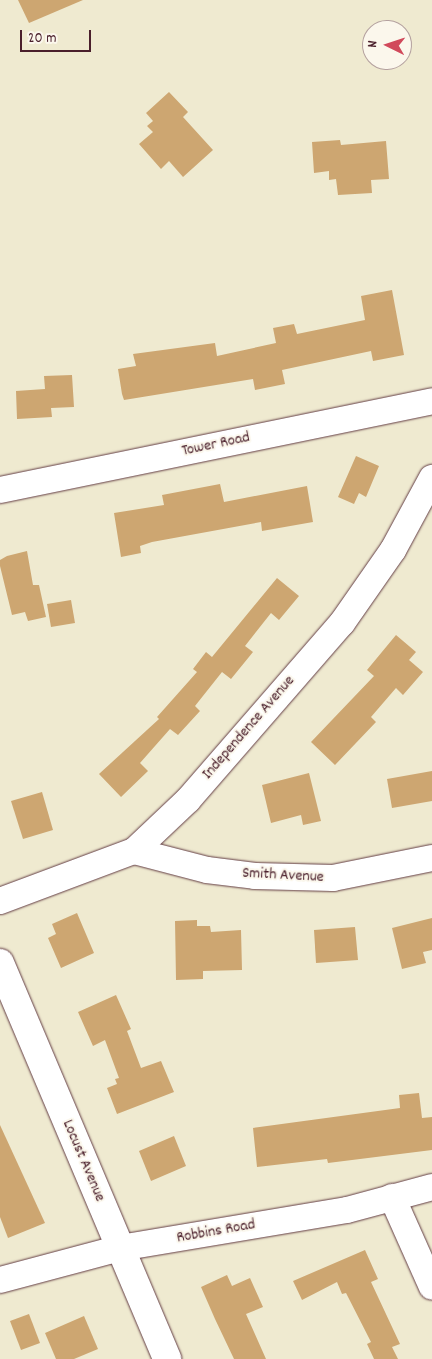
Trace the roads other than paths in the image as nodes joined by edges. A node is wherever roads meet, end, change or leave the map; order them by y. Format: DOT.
graph roads {
  1 [pos="432,401"];
  2 [pos="432,478"];
  3 [pos="0,490"];
  4 [pos="134,850"];
  5 [pos="432,858"];
  6 [pos="0,901"];
  7 [pos="0,963"];
  8 [pos="432,1187"];
  9 [pos="392,1197"];
  10 [pos="120,1248"];
  11 [pos="0,1280"];
  12 [pos="432,1287"];
  13 [pos="167,1359"];
  1 -- 3 [label="street, Tower Road"];
  2 -- 4 [label="street, Independence Avenue"];
  4 -- 5 [label="street, Smith Avenue"];
  4 -- 6 [label="street, Independence Avenue"];
  7 -- 10 [label="street, Locust Avenue"];
  8 -- 9 [label="street, Robbins Road"];
  9 -- 10 [label="street, Robbins Road"];
  9 -- 12 [label="street"];
  10 -- 11 [label="street, Robbins Road"];
  10 -- 13 [label="street, Locust Avenue"];
}
